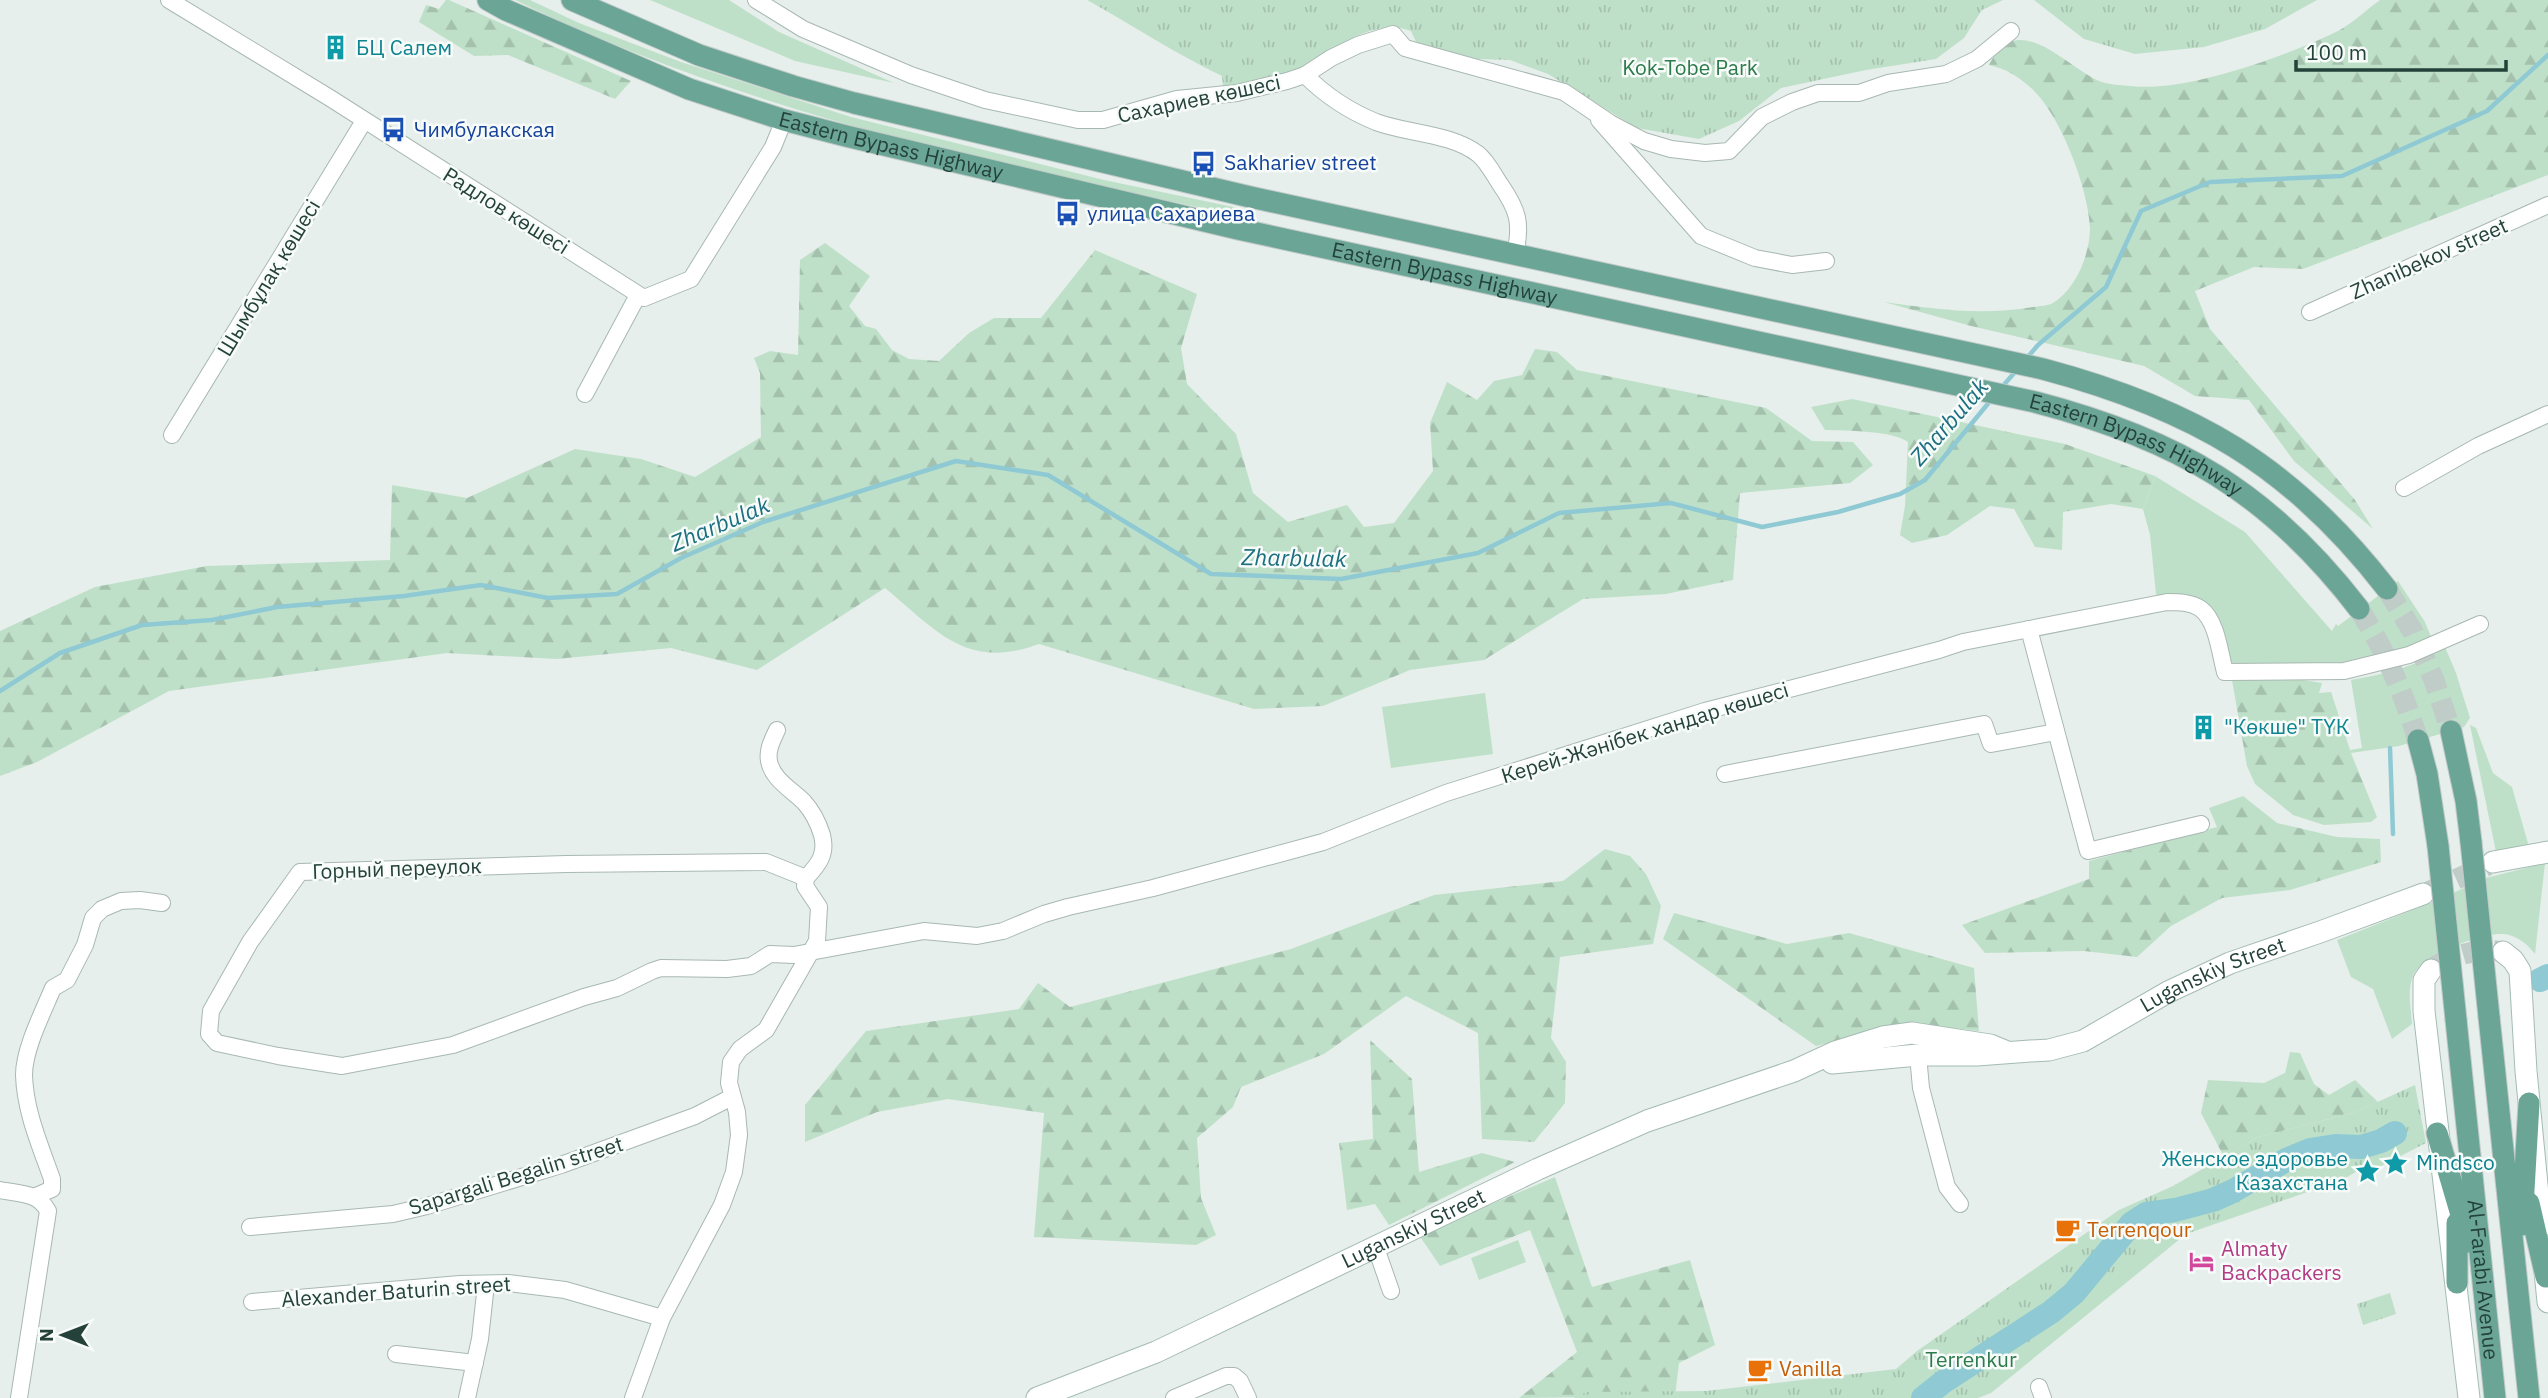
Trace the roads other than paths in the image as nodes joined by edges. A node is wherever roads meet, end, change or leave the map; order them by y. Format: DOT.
graph roads {
  1 [pos="169,0"];
  2 [pos="488,0"];
  3 [pos="572,0"];
  4 [pos="756,0"];
  5 [pos="2011,31"];
  6 [pos="1304,75"];
  7 [pos="1593,112"];
  8 [pos="784,120"];
  9 [pos="364,121"];
  10 [pos="2548,205"];
  11 [pos="1515,254"];
  12 [pos="1826,261"];
  13 [pos="638,295"];
  14 [pos="2310,312"];
  15 [pos="585,394"];
  16 [pos="2548,414"];
  17 [pos="172,435"];
  18 [pos="2404,488"];
  19 [pos="2387,589"];
  20 [pos="2359,609"];
  21 [pos="2480,624"];
  22 [pos="2029,629"];
  23 [pos="777,730"];
  24 [pos="2451,731"];
  25 [pos="2056,732"];
  26 [pos="2418,740"];
  27 [pos="1725,774"];
  28 [pos="2201,824"];
  29 [pos="2548,852"];
  30 [pos="2493,862"];
  31 [pos="806,878"];
  32 [pos="2423,894"];
  33 [pos="163,903"];
  34 [pos="813,952"];
  35 [pos="2503,953"];
  36 [pos="2431,970"];
  37 [pos="2007,1052"];
  38 [pos="1918,1055"];
  39 [pos="1794,1071"];
  40 [pos="2496,1075"];
  41 [pos="2462,1077"];
  42 [pos="732,1097"];
  43 [pos="2529,1103"];
  44 [pos="2437,1133"];
  45 [pos="2524,1183"];
  46 [pos="0,1190"];
  47 [pos="36,1196"];
  48 [pos="2458,1201"];
  49 [pos="1959,1204"];
  50 [pos="250,1227"];
  51 [pos="1376,1248"];
  52 [pos="2546,1277"];
  53 [pos="2457,1283"];
  54 [pos="486,1284"];
  55 [pos="1391,1291"];
  56 [pos="252,1302"];
  57 [pos="2548,1302"];
  58 [pos="662,1318"];
  59 [pos="396,1354"];
  60 [pos="2525,1357"];
  61 [pos="2491,1361"];
  62 [pos="475,1363"];
  63 [pos="1060,1394"];
  64 [pos="19,1398"];
  65 [pos="467,1398"];
  66 [pos="633,1398"];
  67 [pos="1037,1398"];
  68 [pos="1174,1398"];
  69 [pos="1248,1398"];
  70 [pos="2469,1398"];
  71 [pos="2496,1398"];
  72 [pos="2529,1398"];
  1 -- 9 [label="street, Радлов көшесі"];
  2 -- 8 [label="main road, Eastern Bypass Highway"];
  3 -- 11 [label="main road, Eastern Bypass Highway"];
  4 -- 6 [label="street, Сахариев көшесі"];
  5 -- 7 [label="street, Сахариев көшесі"];
  6 -- 7 [label="street, Сахариев көшесі"];
  6 -- 11 [label="street"];
  7 -- 12 [label="street"];
  8 -- 13 [label="street"];
  8 -- 20 [label="main road, Eastern Bypass Highway"];
  9 -- 13 [label="street, Радлов көшесі"];
  9 -- 17 [label="street, Шымбұлақ көшесі"];
  10 -- 14 [label="street, Zhanibekov street"];
  11 -- 19 [label="main road, Eastern Bypass Highway"];
  13 -- 15 [label="street"];
  16 -- 18 [label="street"];
  21 -- 22 [label="street, Керей-Жәнібек хандар көшесі"];
  22 -- 25 [label="street"];
  22 -- 34 [label="street, Керей-Жәнібек хандар көшесі"];
  23 -- 31 [label="street"];
  24 -- 40 [label="main road, bridge"];
  25 -- 27 [label="street"];
  25 -- 28 [label="street"];
  26 -- 41 [label="main road, bridge"];
  29 -- 30 [label="street"];
  31 -- 34 [label="street"];
  31 -- 34 [label="street, Горный переулок"];
  32 -- 37 [label="street, Luganskiy Street"];
  33 -- 47 [label="street"];
  34 -- 42 [label="street"];
  35 -- 43 [label="street"];
  36 -- 44 [label="street"];
  37 -- 38 [label="street, Luganskiy Street"];
  37 -- 39 [label="street, Luganskiy Street"];
  38 -- 39 [label="street, Luganskiy Street"];
  38 -- 49 [label="street"];
  39 -- 51 [label="street, Luganskiy Street"];
  40 -- 45 [label="main road"];
  40 -- 60 [label="main road"];
  41 -- 48 [label="main road"];
  41 -- 61 [label="main road, Al-Farabi Avenue"];
  42 -- 50 [label="street, Sapargali Begalin street"];
  42 -- 58 [label="street"];
  43 -- 45 [label="main road"];
  43 -- 52 [label="street"];
  44 -- 48 [label="main road"];
  44 -- 53 [label="street"];
  45 -- 52 [label="main road"];
  45 -- 60 [label="main road"];
  46 -- 47 [label="street"];
  47 -- 64 [label="street"];
  48 -- 53 [label="main road"];
  48 -- 61 [label="main road"];
  51 -- 55 [label="street"];
  51 -- 63 [label="street, Luganskiy Street"];
  52 -- 57 [label="street"];
  53 -- 70 [label="street"];
  54 -- 56 [label="street, Alexander Baturin street"];
  54 -- 58 [label="street, Alexander Baturin street"];
  54 -- 62 [label="street"];
  58 -- 66 [label="street"];
  59 -- 62 [label="street"];
  60 -- 72 [label="main road, Al-Farabi Avenue"];
  61 -- 71 [label="main road, Al-Farabi Avenue"];
  62 -- 65 [label="street"];
  63 -- 67 [label="street, Luganskiy Street"];
  68 -- 69 [label="street"];
}
